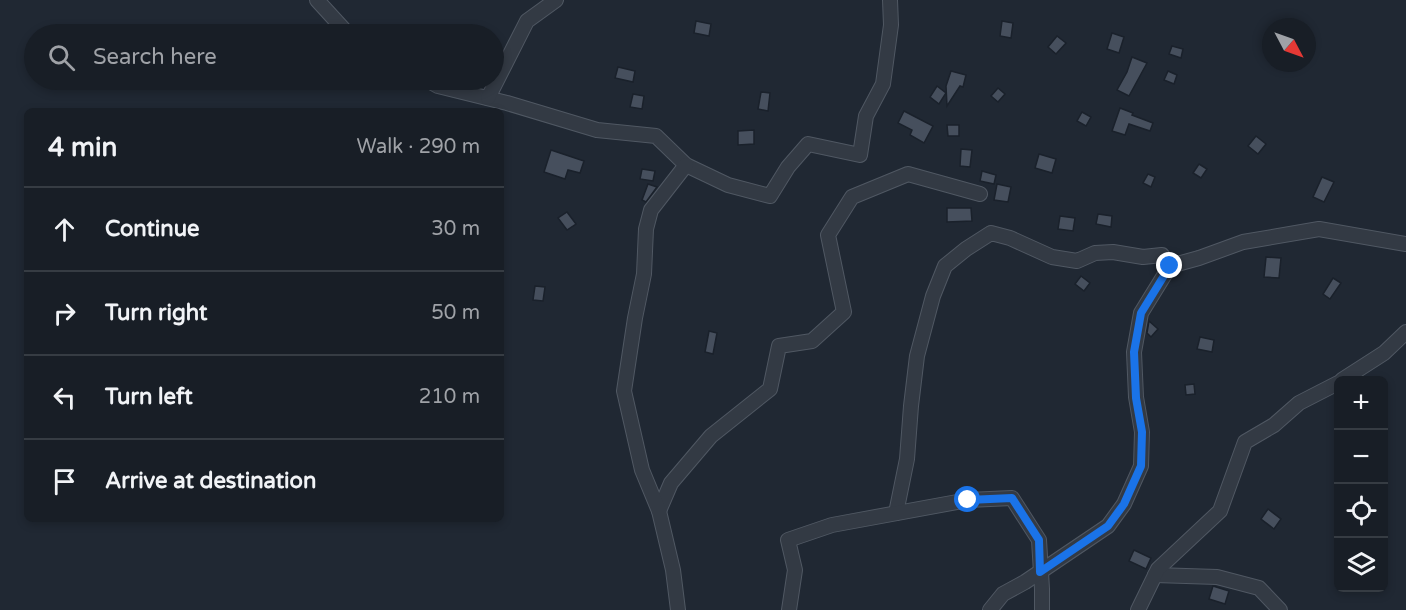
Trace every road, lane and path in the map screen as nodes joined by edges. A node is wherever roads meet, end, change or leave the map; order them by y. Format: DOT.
graph roads {
  1 [pos="316,0"];
  2 [pos="556,0"];
  3 [pos="890,0"];
  4 [pos="339,24"];
  5 [pos="504,66"];
  6 [pos="455,90"];
  7 [pos="492,90"];
  8 [pos="488,98"];
  9 [pos="687,165"];
  10 [pos="980,194"];
  11 [pos="1406,244"];
  12 [pos="1170,266"];
  13 [pos="1406,332"];
  14 [pos="1349,376"];
  15 [pos="1334,385"];
  16 [pos="659,511"];
  17 [pos="896,513"];
  18 [pos="1040,572"];
  19 [pos="1155,575"];
  20 [pos="678,610"];
  21 [pos="789,610"];
  22 [pos="990,610"];
  23 [pos="1042,610"];
  24 [pos="1138,610"];
  25 [pos="1280,610"];
  1 -- 4 [label="street"];
  2 -- 5 [label="street"];
  3 -- 9 [label="street"];
  6 -- 8 [label="street"];
  7 -- 8 [label="street"];
  8 -- 9 [label="street"];
  9 -- 16 [label="street"];
  10 -- 16 [label="street"];
  11 -- 12 [label="street"];
  12 -- 17 [label="street"];
  12 -- 18 [label="street"];
  13 -- 14 [label="street"];
  15 -- 19 [label="street"];
  16 -- 20 [label="street"];
  17 -- 18 [label="street"];
  17 -- 21 [label="street"];
  18 -- 22 [label="street"];
  18 -- 23 [label="street"];
  19 -- 24 [label="street"];
  19 -- 25 [label="street"];
}
